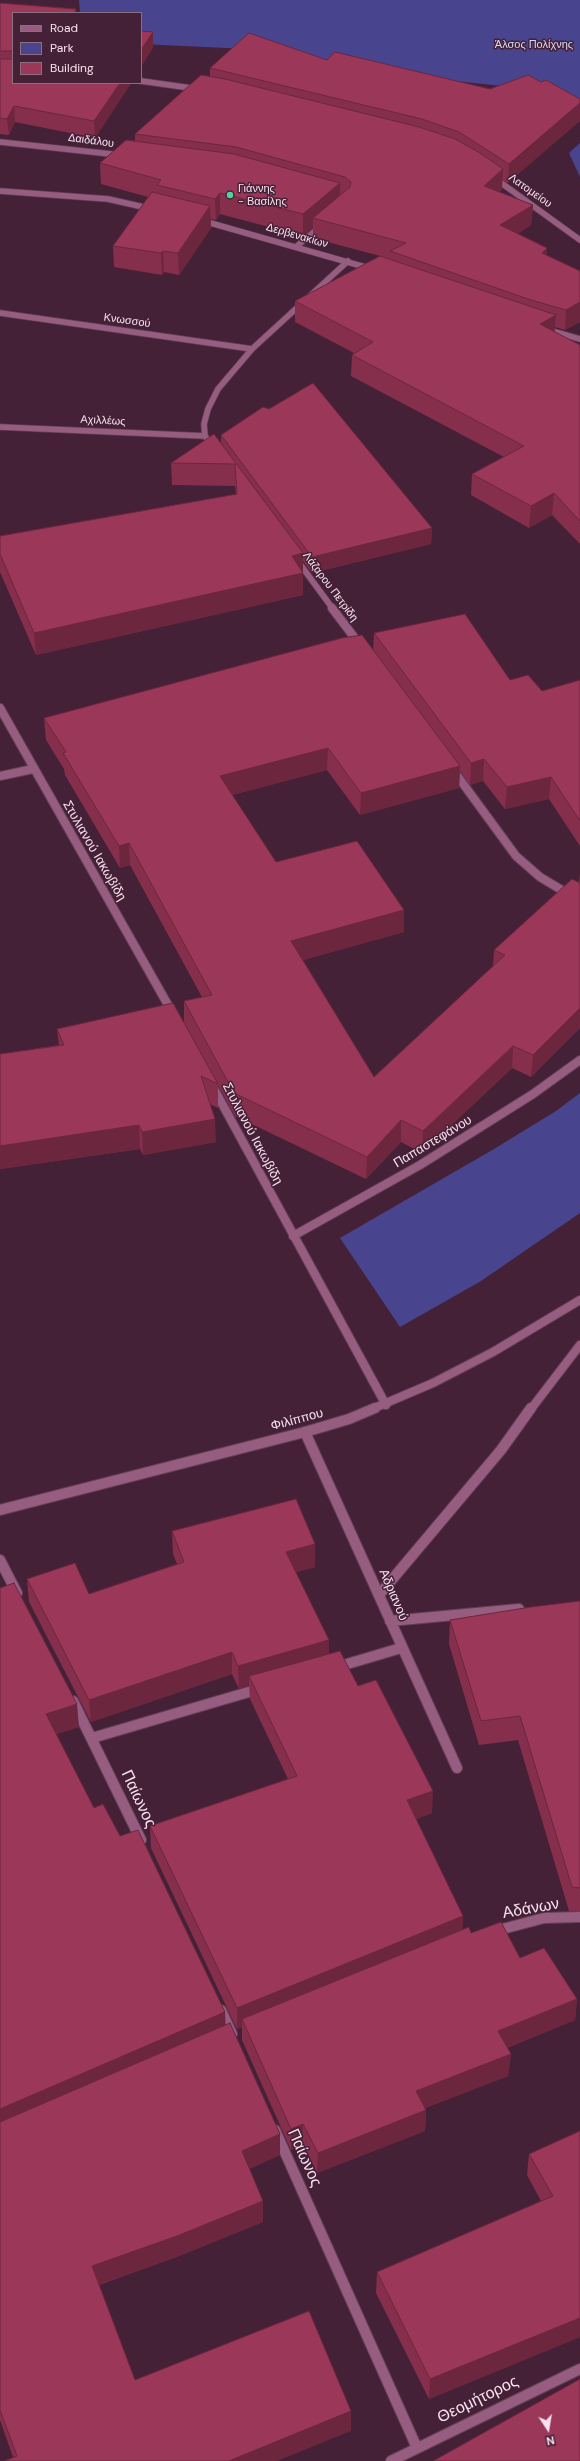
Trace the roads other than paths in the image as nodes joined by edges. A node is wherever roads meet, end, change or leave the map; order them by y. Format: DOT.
graph roads {
  1 [pos="142,81"];
  2 [pos="205,90"];
  3 [pos="0,142"];
  4 [pos="129,156"];
  5 [pos="487,173"];
  6 [pos="0,191"];
  7 [pos="162,211"];
  8 [pos="192,218"];
  9 [pos="325,223"];
  10 [pos="580,240"];
  11 [pos="297,246"];
  12 [pos="348,261"];
  13 [pos="378,271"];
  14 [pos="0,314"];
  15 [pos="535,326"];
  16 [pos="580,339"];
  17 [pos="252,349"];
  18 [pos="0,427"];
  19 [pos="205,436"];
  20 [pos="221,457"];
  21 [pos="292,553"];
  22 [pos="363,649"];
  23 [pos="0,708"];
  24 [pos="448,764"];
  25 [pos="33,769"];
  26 [pos="0,776"];
  27 [pos="580,901"];
  28 [pos="178,1023"];
  29 [pos="580,1060"];
  30 [pos="208,1078"];
  31 [pos="293,1236"];
  32 [pos="580,1300"];
  33 [pos="580,1345"];
  34 [pos="386,1405"];
  35 [pos="305,1432"];
  36 [pos="0,1510"];
  37 [pos="0,1560"];
  38 [pos="379,1595"];
  39 [pos="22,1603"];
  40 [pos="533,1608"];
  41 [pos="390,1621"];
  42 [pos="401,1648"];
  43 [pos="326,1670"];
  44 [pos="266,1687"];
  45 [pos="66,1688"];
  46 [pos="92,1738"];
  47 [pos="457,1768"];
  48 [pos="146,1852"];
  49 [pos="580,1917"];
  50 [pos="486,1935"];
  51 [pos="217,2002"];
  52 [pos="235,2039"];
  53 [pos="272,2124"];
  54 [pos="580,2369"];
  55 [pos="417,2448"];
  56 [pos="391,2461"];
  1 -- 2 [label="street"];
  3 -- 4 [label="street, Δαιδάλου"];
  5 -- 10 [label="street, Λατομείου"];
  6 -- 7 [label="street"];
  8 -- 11 [label="street, Δερβενακίων"];
  9 -- 11 [label="street"];
  11 -- 12 [label="street, Δερβενακίων"];
  12 -- 13 [label="street, Δερβενακίων"];
  12 -- 17 [label="street"];
  14 -- 17 [label="street, Κνωσσού"];
  15 -- 16 [label="street"];
  17 -- 19 [label="street"];
  18 -- 19 [label="street, Αχιλλέως"];
  19 -- 20 [label="street"];
  21 -- 22 [label="street, Λάζαρου Πετρίδη"];
  23 -- 25 [label="street, Στυλιανού Ιακωβίδη"];
  24 -- 27 [label="street"];
  25 -- 26 [label="street"];
  25 -- 28 [label="street, Στυλιανού Ιακωβίδη"];
  29 -- 31 [label="street, Παπαστεφάνου"];
  30 -- 31 [label="street, Στυλιανού Ιακωβίδη"];
  31 -- 34 [label="street, Στυλιανού Ιακωβίδη"];
  32 -- 34 [label="street, Φιλίππου"];
  33 -- 38 [label="street"];
  34 -- 35 [label="street, Φιλίππου"];
  35 -- 36 [label="street, Φιλίππου"];
  35 -- 38 [label="street, Αδριανού"];
  37 -- 39 [label="street"];
  38 -- 41 [label="street, Αδριανού"];
  40 -- 41 [label="street"];
  41 -- 42 [label="street, Αδριανού"];
  42 -- 43 [label="street"];
  42 -- 47 [label="street, Αδριανού"];
  44 -- 46 [label="street"];
  45 -- 46 [label="street, Παίωνος"];
  46 -- 48 [label="street, Παίωνος"];
  49 -- 50 [label="street, Αδάνων"];
  51 -- 52 [label="street"];
  53 -- 55 [label="street, Παίωνος"];
  54 -- 55 [label="street, Θεομήτορος"];
  55 -- 56 [label="street, Θεομήτορος"];
}
